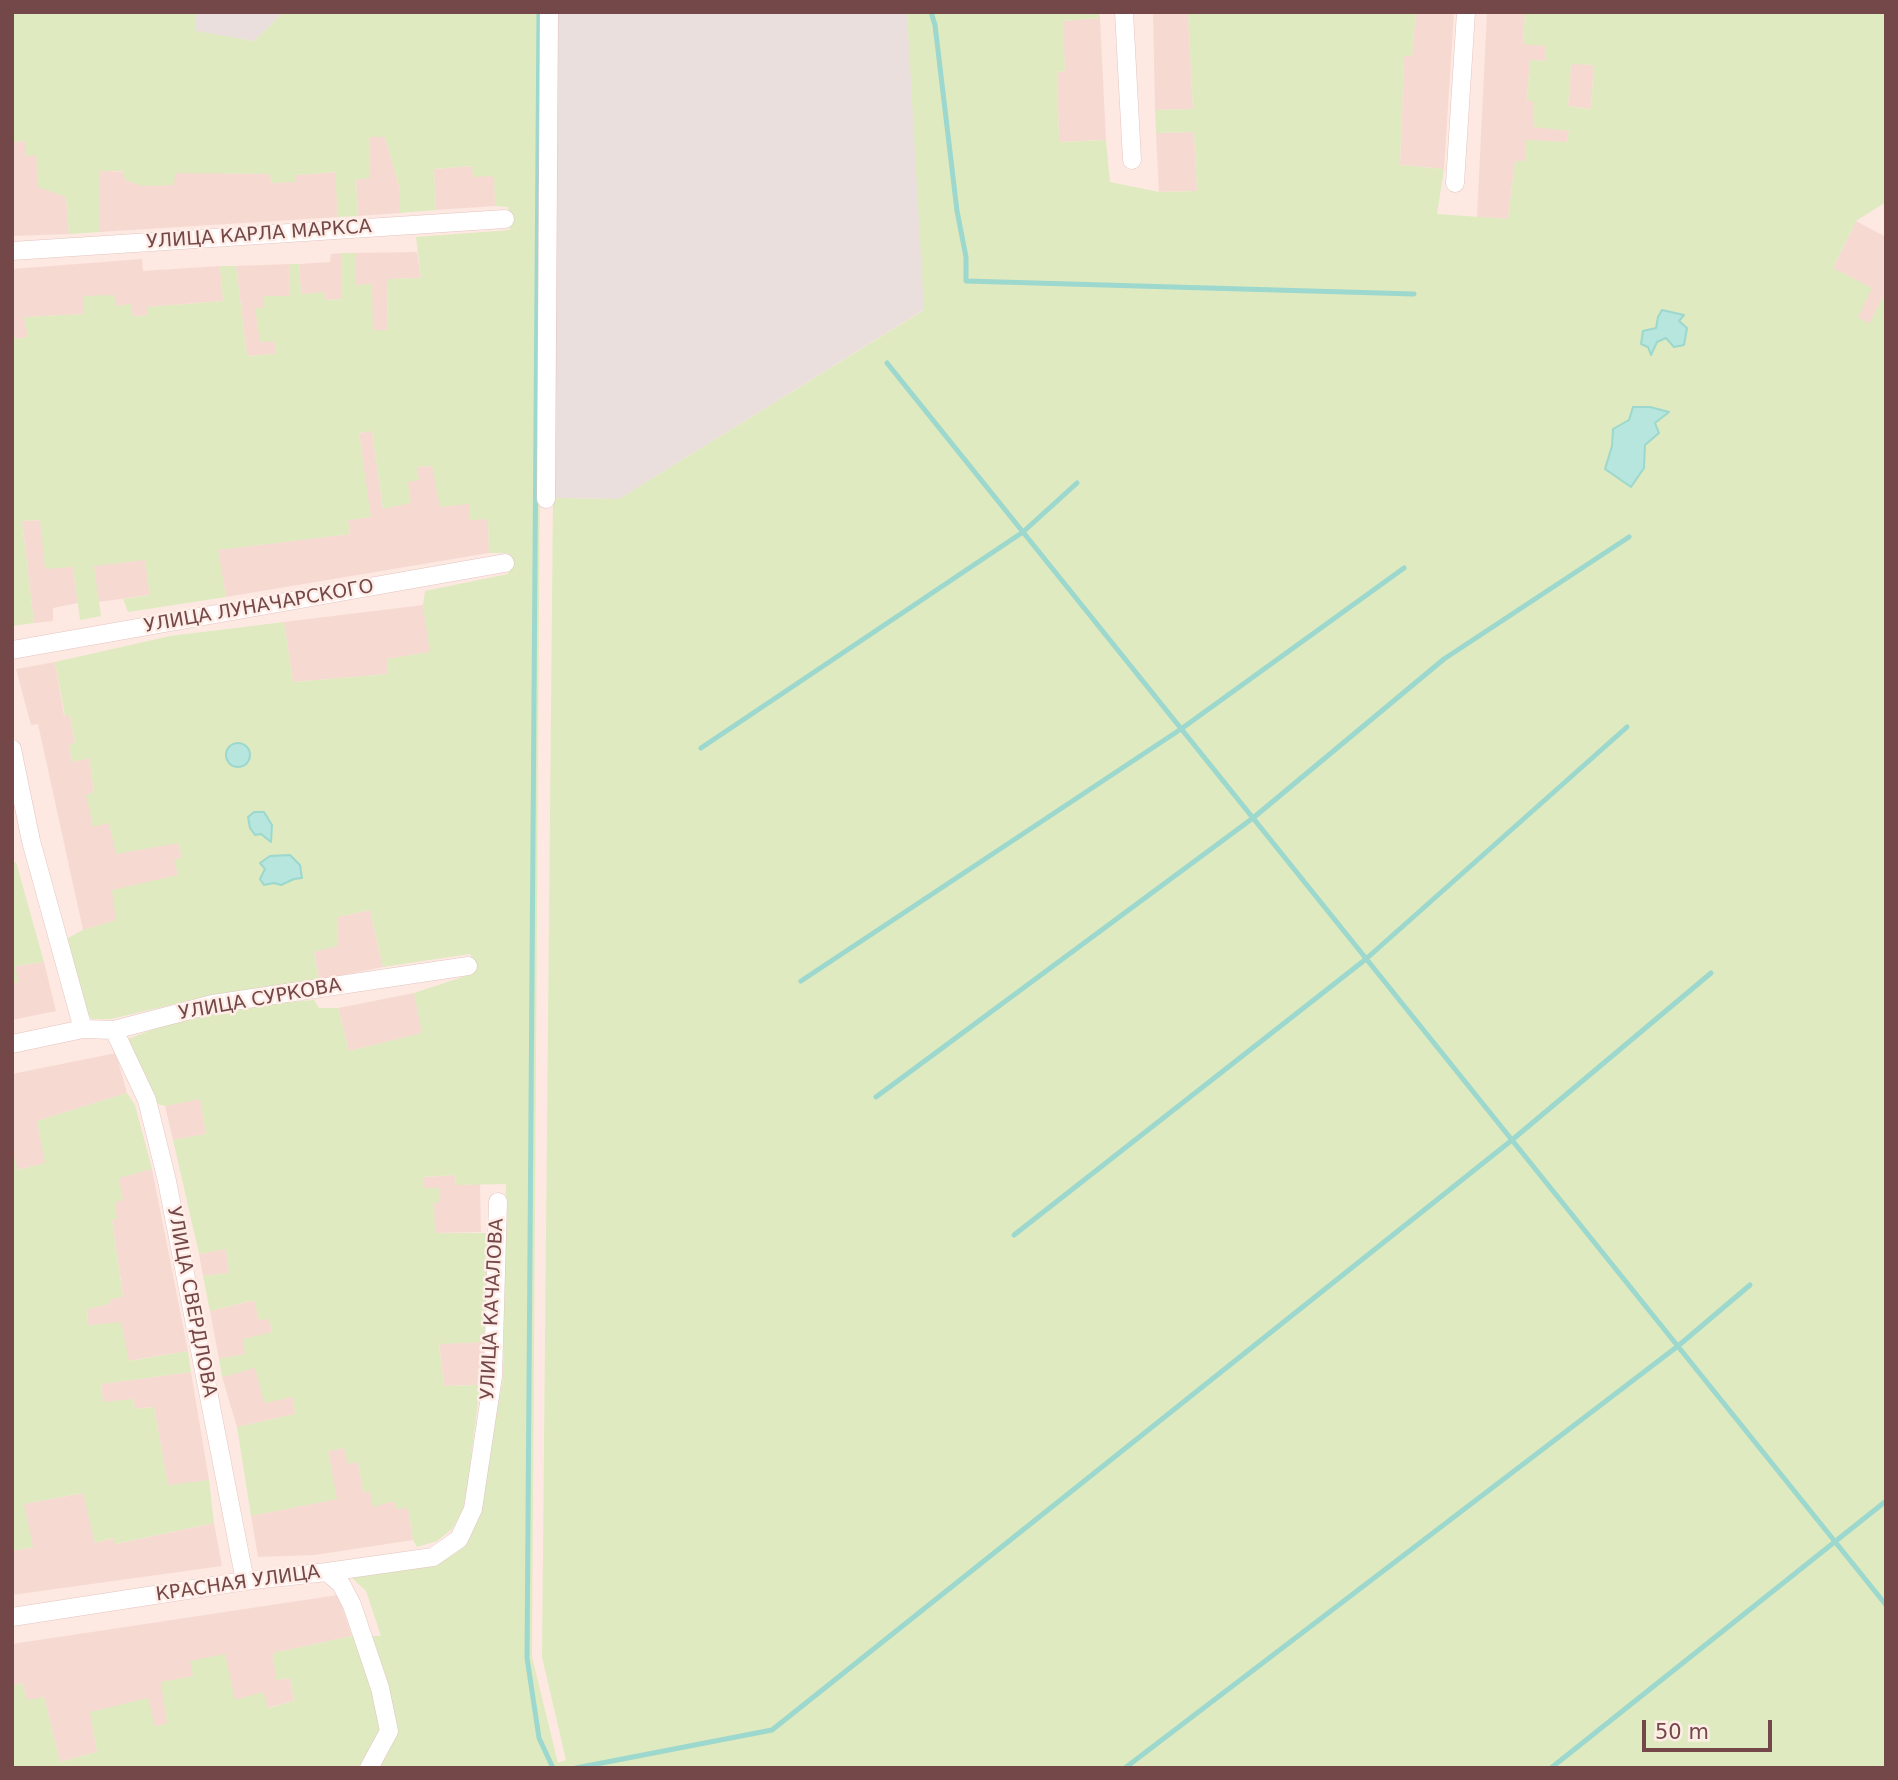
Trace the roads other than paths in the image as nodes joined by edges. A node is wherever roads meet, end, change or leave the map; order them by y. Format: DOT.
graph roads {
  1 [pos="549,12"];
  2 [pos="1124,12"];
  3 [pos="1466,12"];
  4 [pos="1132,160"];
  5 [pos="1455,183"];
  6 [pos="505,219"];
  7 [pos="12,251"];
  8 [pos="546,499"];
  9 [pos="505,564"];
  10 [pos="12,650"];
  11 [pos="12,748"];
  12 [pos="468,966"];
  13 [pos="83,1029"];
  14 [pos="114,1030"];
  15 [pos="12,1044"];
  16 [pos="498,1202"];
  17 [pos="459,1539"];
  18 [pos="327,1572"];
  19 [pos="245,1581"];
  20 [pos="12,1617"];
  21 [pos="369,1768"];
  1 -- 8 [label="street"];
  2 -- 4 [label="street"];
  3 -- 5 [label="street"];
  6 -- 7 [label="street, УЛИЦА КАРЛА МАРКСА"];
  9 -- 10 [label="street, УЛИЦА ЛУНАЧАРСКОГО"];
  11 -- 13 [label="street"];
  12 -- 14 [label="street, УЛИЦА СУРКОВА"];
  13 -- 14 [label="street, УЛИЦА СУРКОВА"];
  13 -- 15 [label="street, УЛИЦА СУРКОВА"];
  14 -- 19 [label="street, УЛИЦА СВЕРДЛОВА"];
  16 -- 17 [label="street, УЛИЦА КАЧАЛОВА"];
  17 -- 18 [label="street, КРАСНАЯ УЛИЦА"];
  18 -- 19 [label="street, КРАСНАЯ УЛИЦА"];
  18 -- 21 [label="street"];
  19 -- 20 [label="street, КРАСНАЯ УЛИЦА"];
}
